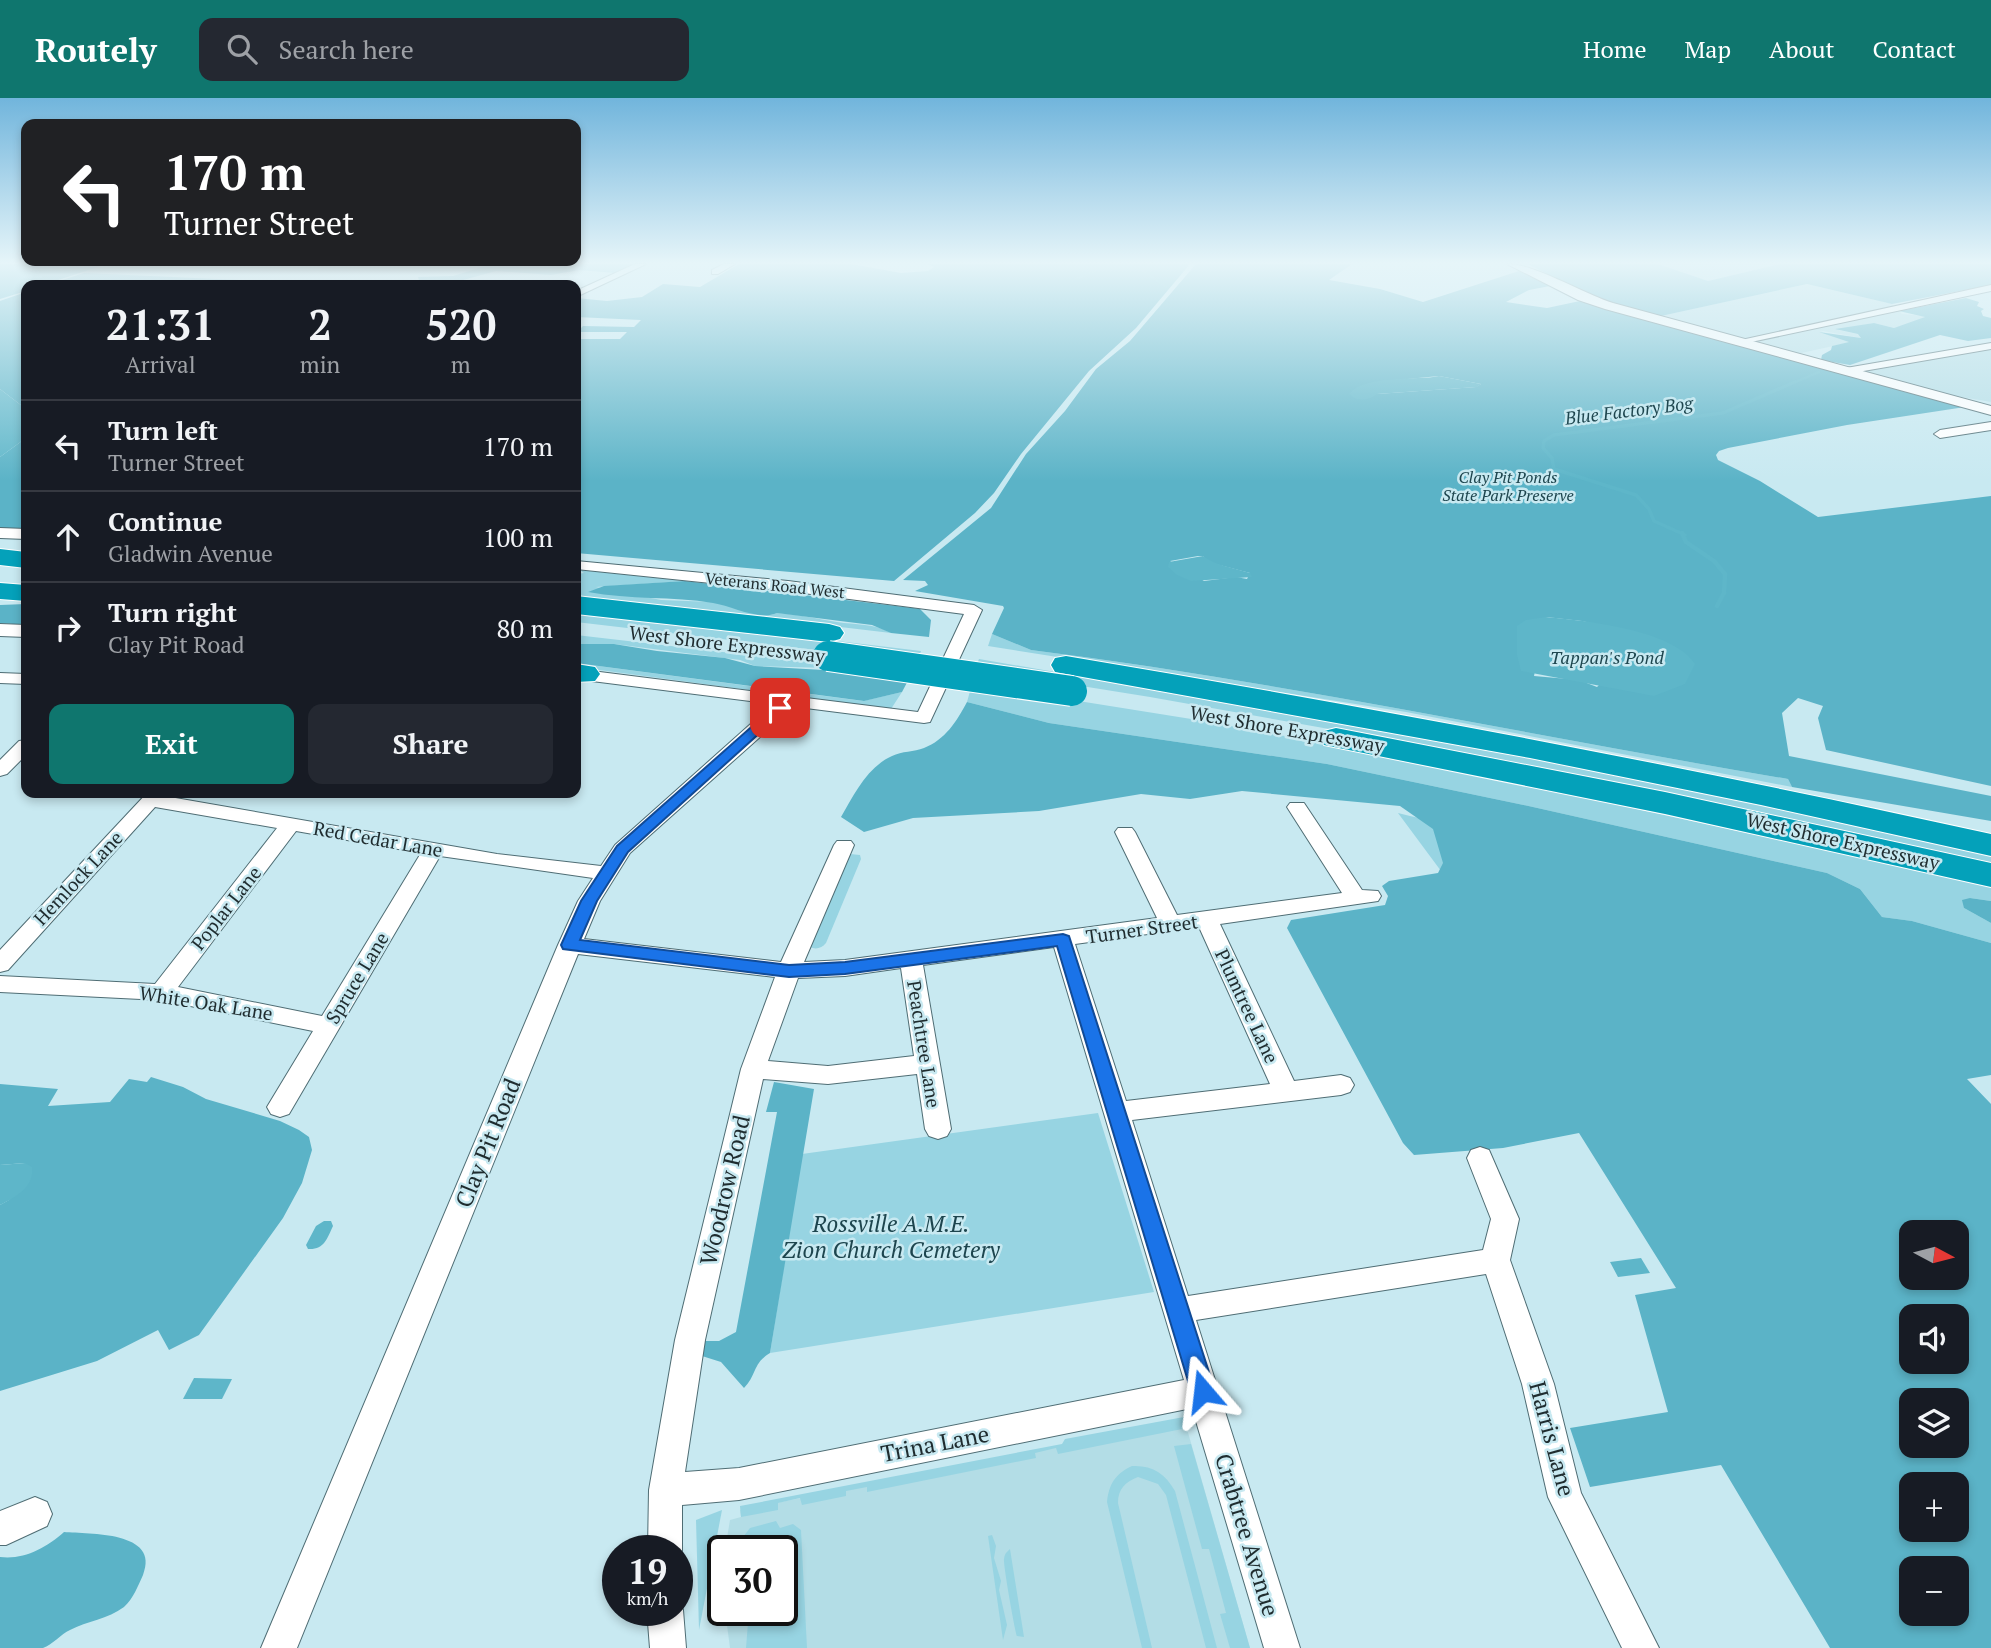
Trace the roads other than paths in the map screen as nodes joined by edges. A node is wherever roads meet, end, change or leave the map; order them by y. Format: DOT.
graph roads {
  1 [pos="1717,336"];
  2 [pos="1764,336"];
  3 [pos="1737,342"];
  4 [pos="1991,346"];
  5 [pos="1846,372"];
  6 [pos="1991,411"];
  7 [pos="1991,426"];
  8 [pos="1940,434"];
  9 [pos="0,533"];
  10 [pos="21,534"];
  11 [pos="0,557"];
  12 [pos="21,560"];
  13 [pos="581,566"];
  14 [pos="0,568"];
  15 [pos="21,569"];
  16 [pos="0,591"];
  17 [pos="21,592"];
  18 [pos="581,606"];
  19 [pos="581,627"];
  20 [pos="0,630"];
  21 [pos="21,631"];
  22 [pos="829,644"];
  23 [pos="581,674"];
  24 [pos="0,677"];
  25 [pos="1069,678"];
  26 [pos="21,679"];
  27 [pos="786,699"];
  28 [pos="21,749"];
  29 [pos="0,770"];
  30 [pos="152,798"];
  31 [pos="164,798"];
  32 [pos="1795,800"];
  33 [pos="1297,807"];
  34 [pos="291,824"];
  35 [pos="1991,828"];
  36 [pos="1125,832"];
  37 [pos="844,845"];
  38 [pos="1991,845"];
  39 [pos="434,849"];
  40 [pos="605,873"];
  41 [pos="1991,875"];
  42 [pos="1207,920"];
  43 [pos="1171,925"];
  44 [pos="1063,940"];
  45 [pos="569,945"];
  46 [pos="911,959"];
  47 [pos="0,964"];
  48 [pos="789,971"];
  49 [pos="0,984"];
  50 [pos="161,992"];
  51 [pos="328,1026"];
  52 [pos="926,1064"];
  53 [pos="753,1069"];
  54 [pos="1341,1085"];
  55 [pos="1286,1092"];
  56 [pos="280,1107"];
  57 [pos="1117,1112"];
  58 [pos="938,1129"];
  59 [pos="1480,1158"];
  60 [pos="1496,1260"];
  61 [pos="1179,1310"];
  62 [pos="1203,1391"];
  63 [pos="666,1490"];
  64 [pos="35,1514"];
  65 [pos="0,1528"];
  66 [pos="665,1535"];
  67 [pos="666,1626"];
  68 [pos="279,1648"];
  69 [pos="668,1648"];
  70 [pos="1282,1648"];
  71 [pos="1641,1648"];
  1 -- 3 [label="street"];
  2 -- 3 [label="street"];
  3 -- 5 [label="street"];
  4 -- 5 [label="street"];
  5 -- 6 [label="street"];
  7 -- 8 [label="street"];
  9 -- 10 [label="street"];
  11 -- 12 [label="highway"];
  13 -- 27 [label="street, Veterans Road West"];
  14 -- 15 [label="highway"];
  16 -- 17 [label="highway"];
  18 -- 22 [label="highway, West Shore Expressway"];
  19 -- 22 [label="highway, West Shore Expressway"];
  20 -- 21 [label="street"];
  22 -- 25 [label="highway, West Shore Expressway, bridge"];
  23 -- 27 [label="street"];
  24 -- 26 [label="street"];
  25 -- 32 [label="highway, West Shore Expressway"];
  25 -- 41 [label="highway, West Shore Expressway"];
  27 -- 40 [label="street, Clay Pit Road"];
  28 -- 29 [label="street"];
  30 -- 47 [label="street, Hemlock Lane"];
  31 -- 34 [label="street, Red Cedar Lane"];
  32 -- 35 [label="highway"];
  32 -- 38 [label="highway, West Shore Expressway"];
  33 -- 42 [label="street, Turner Street"];
  34 -- 39 [label="street, Red Cedar Lane"];
  34 -- 50 [label="street, Poplar Lane"];
  36 -- 43 [label="street"];
  37 -- 48 [label="street, Woodrow Road"];
  39 -- 40 [label="street, Red Cedar Lane"];
  39 -- 51 [label="street, Spruce Lane"];
  40 -- 45 [label="street, Clay Pit Road"];
  42 -- 43 [label="street, Turner Street"];
  42 -- 55 [label="street, Plumtree Lane"];
  43 -- 44 [label="street, Turner Street"];
  44 -- 46 [label="street, Turner Street"];
  44 -- 57 [label="street, Crabtree Avenue"];
  45 -- 48 [label="street, Turner Street"];
  45 -- 68 [label="street, Clay Pit Road"];
  46 -- 48 [label="street, Turner Street"];
  46 -- 52 [label="street, Peachtree Lane"];
  48 -- 53 [label="street, Woodrow Road"];
  49 -- 50 [label="street, White Oak Lane"];
  50 -- 51 [label="street, White Oak Lane"];
  51 -- 56 [label="street, Spruce Lane"];
  52 -- 53 [label="street"];
  52 -- 58 [label="street, Peachtree Lane"];
  53 -- 63 [label="street, Woodrow Road"];
  54 -- 55 [label="street, Plumtree Lane"];
  55 -- 57 [label="street, Plumtree Lane"];
  57 -- 61 [label="street, Crabtree Avenue"];
  59 -- 60 [label="street"];
  60 -- 61 [label="street"];
  60 -- 71 [label="street, Harris Lane"];
  61 -- 62 [label="street, Crabtree Avenue"];
  62 -- 63 [label="street, Trina Lane"];
  62 -- 70 [label="street, Crabtree Avenue"];
  63 -- 66 [label="street, Woodrow Road"];
  64 -- 65 [label="street"];
  67 -- 69 [label="street"];
}
